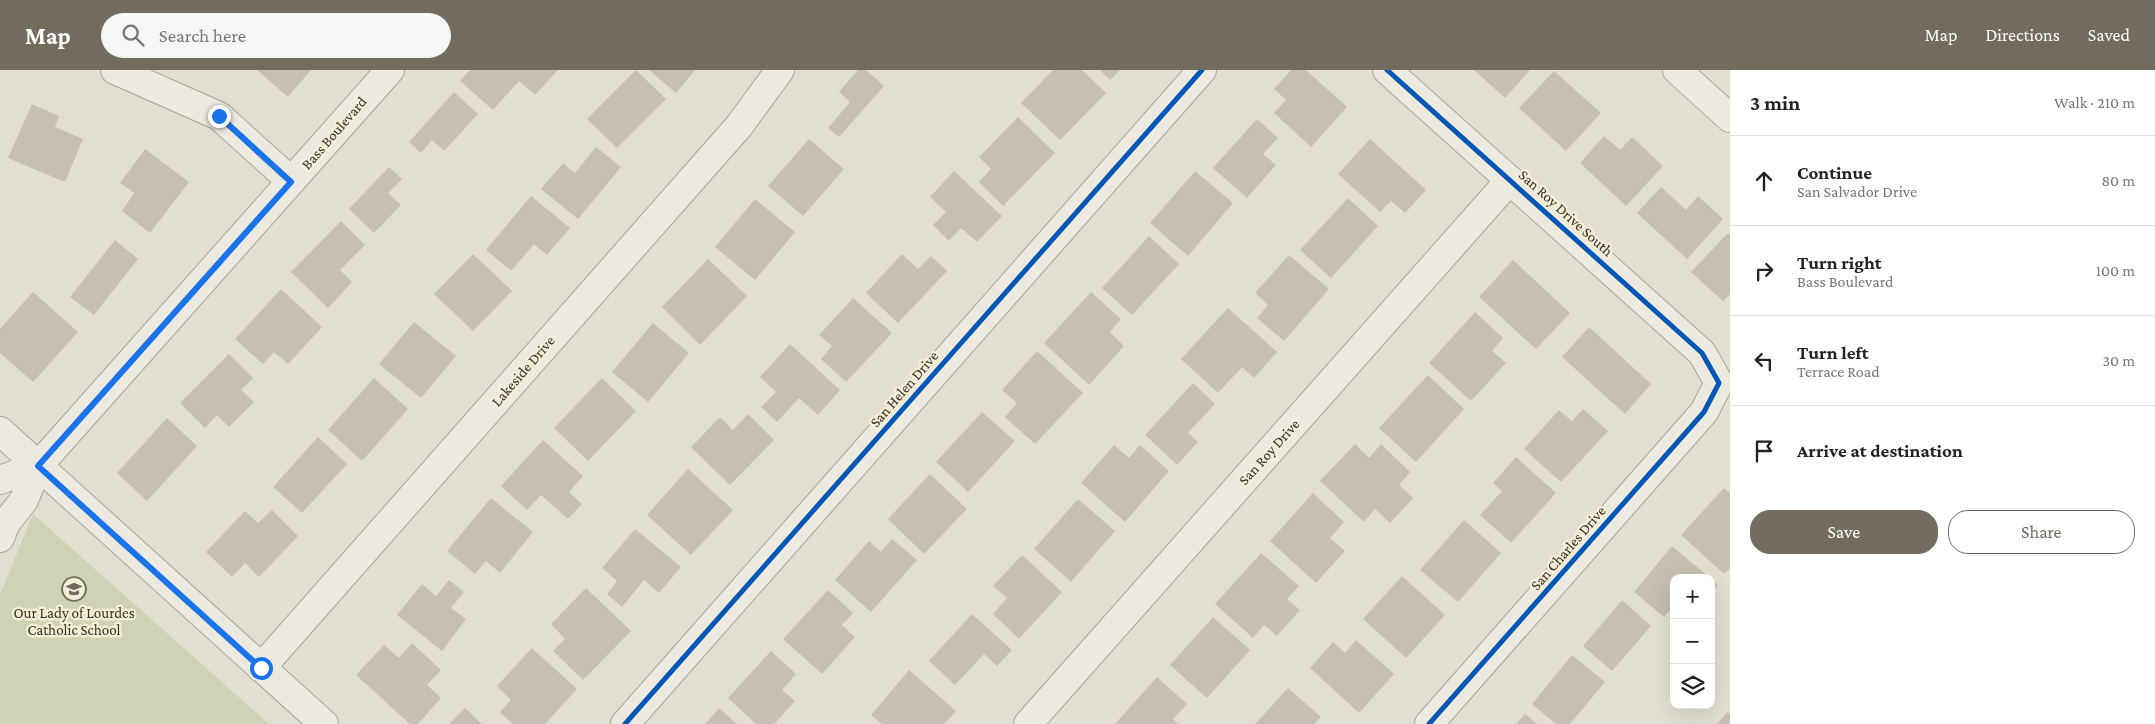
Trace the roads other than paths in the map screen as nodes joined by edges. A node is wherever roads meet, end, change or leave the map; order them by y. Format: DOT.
graph roads {
  1 [pos="115,70"];
  2 [pos="390,70"];
  3 [pos="780,70"];
  4 [pos="1202,70"];
  5 [pos="1388,70"];
  6 [pos="1677,70"];
  7 [pos="1730,118"];
  8 [pos="1510,180"];
  9 [pos="291,182"];
  10 [pos="1719,383"];
  11 [pos="0,431"];
  12 [pos="38,466"];
  13 [pos="0,480"];
  14 [pos="0,538"];
  15 [pos="261,668"];
  16 [pos="324,724"];
  17 [pos="625,724"];
  18 [pos="1028,724"];
  19 [pos="1430,724"];
  1 -- 9 [label="street"];
  2 -- 9 [label="street, Bass Boulevard"];
  3 -- 15 [label="street, Lakeside Drive"];
  4 -- 17 [label="street, San Helen Drive"];
  5 -- 8 [label="street, San Roy Drive South"];
  6 -- 7 [label="street"];
  8 -- 10 [label="street, San Roy Drive South"];
  8 -- 18 [label="street, San Roy Drive"];
  9 -- 12 [label="street, Bass Boulevard"];
  10 -- 19 [label="street, San Charles Drive"];
  11 -- 12 [label="street"];
  12 -- 13 [label="street"];
  12 -- 14 [label="street"];
  12 -- 15 [label="street"];
  15 -- 16 [label="street"];
}
